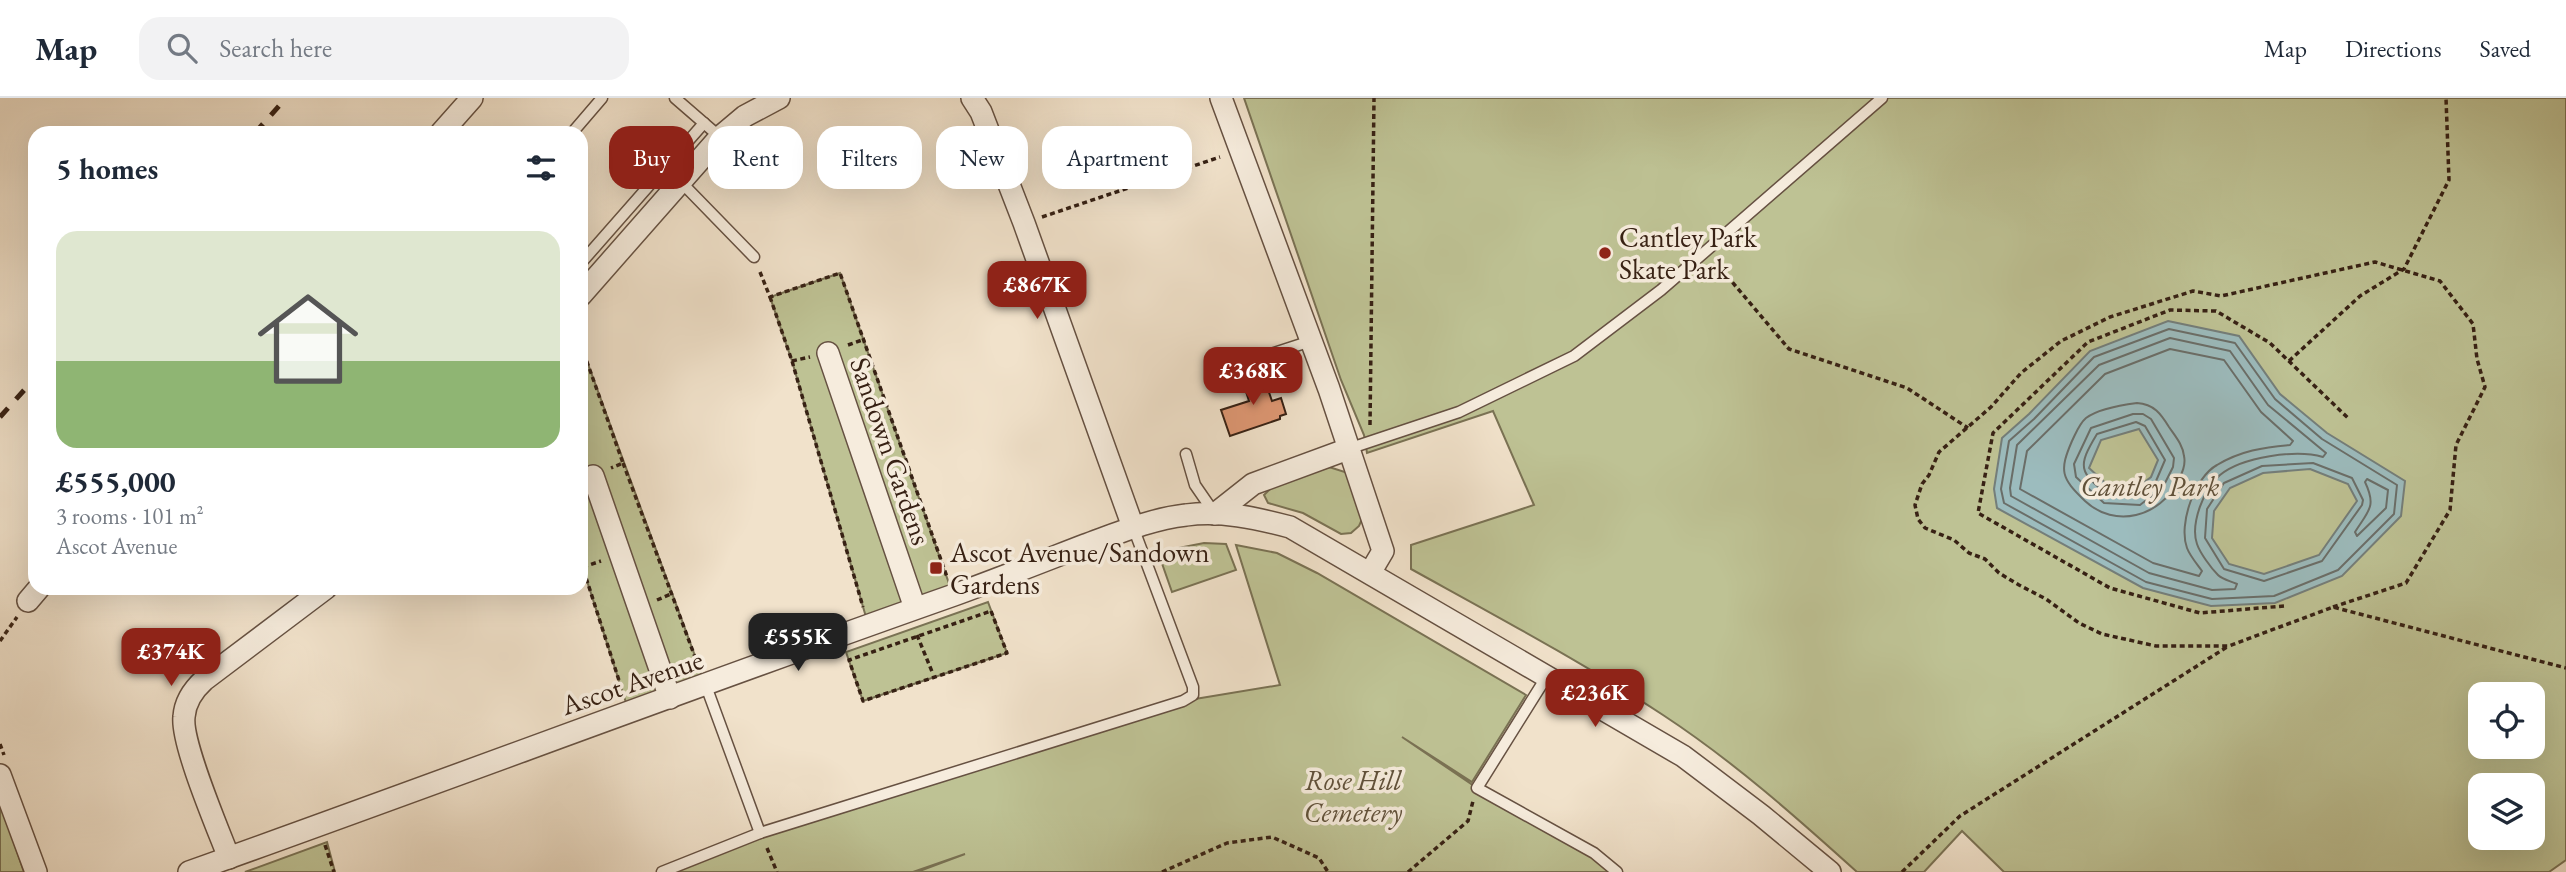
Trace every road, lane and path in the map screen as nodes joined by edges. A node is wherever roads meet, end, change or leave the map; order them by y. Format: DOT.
graph roads {
  1 [pos="472,98"];
  2 [pos="602,98"];
  3 [pos="675,98"];
  4 [pos="779,98"];
  5 [pos="972,98"];
  6 [pos="1221,98"];
  7 [pos="1374,98"];
  8 [pos="1882,98"];
  9 [pos="2446,98"];
  10 [pos="447,126"];
  11 [pos="578,126"];
  12 [pos="721,126"];
  13 [pos="708,127"];
  14 [pos="708,134"];
  15 [pos="708,136"];
  16 [pos="1239,151"];
  17 [pos="694,159"];
  18 [pos="673,189"];
  19 [pos="688,189"];
  20 [pos="1024,223"];
  21 [pos="1706,250"];
  22 [pos="588,257"];
  23 [pos="754,257"];
  24 [pos="2404,269"];
  25 [pos="588,284"];
  26 [pos="770,297"];
  27 [pos="1311,341"];
  28 [pos="828,352"];
  29 [pos="2289,361"];
  30 [pos="588,365"];
  31 [pos="1212,373"];
  32 [pos="2349,419"];
  33 [pos="1968,428"];
  34 [pos="1370,442"];
  35 [pos="1348,449"];
  36 [pos="1186,454"];
  37 [pos="623,463"];
  38 [pos="593,476"];
  39 [pos="1215,514"];
  40 [pos="1133,527"];
  41 [pos="1370,573"];
  42 [pos="588,584"];
  43 [pos="33,595"];
  44 [pos="317,595"];
  45 [pos="953,595"];
  46 [pos="2284,606"];
  47 [pos="2333,607"];
  48 [pos="911,609"];
  49 [pos="868,624"];
  50 [pos="918,637"];
  51 [pos="0,641"];
  52 [pos="2229,646"];
  53 [pos="2566,668"];
  54 [pos="933,674"];
  55 [pos="1547,676"];
  56 [pos="706,686"];
  57 [pos="670,698"];
  58 [pos="629,712"];
  59 [pos="0,775"];
  60 [pos="1477,788"];
  61 [pos="760,833"];
  62 [pos="323,840"];
  63 [pos="229,858"];
  64 [pos="36,872"];
  65 [pos="189,872"];
  66 [pos="334,872"];
  67 [pos="662,872"];
  68 [pos="777,872"];
  69 [pos="1162,872"];
  70 [pos="1328,872"];
  71 [pos="1408,872"];
  72 [pos="1617,872"];
  73 [pos="1830,872"];
  74 [pos="1902,872"];
  1 -- 10 [label="street"];
  2 -- 11 [label="lane"];
  3 -- 13 [label="lane"];
  4 -- 12 [label="street"];
  5 -- 20 [label="street"];
  6 -- 16 [label="street"];
  7 -- 34 [label="path"];
  8 -- 21 [label="lane"];
  9 -- 24 [label="path"];
  14 -- 22 [label="lane"];
  15 -- 17 [label="street"];
  16 -- 20 [label="path"];
  16 -- 27 [label="street"];
  18 -- 25 [label="street"];
  19 -- 23 [label="lane"];
  20 -- 40 [label="street"];
  21 -- 33 [label="path"];
  21 -- 34 [label="lane"];
  23 -- 26 [label="path"];
  24 -- 29 [label="path"];
  24 -- 33 [label="path"];
  24 -- 47 [label="path"];
  26 -- 45 [label="path"];
  26 -- 49 [label="path"];
  27 -- 31 [label="lane"];
  27 -- 35 [label="street"];
  28 -- 48 [label="street, Sandown Gardens"];
  29 -- 32 [label="path"];
  29 -- 46 [label="path"];
  30 -- 37 [label="path"];
  33 -- 52 [label="path"];
  34 -- 35 [label="lane"];
  35 -- 39 [label="street"];
  35 -- 41 [label="street"];
  36 -- 39 [label="lane"];
  37 -- 38 [label="path"];
  37 -- 56 [label="path"];
  38 -- 57 [label="street"];
  39 -- 40 [label="street, Ascot Avenue"];
  39 -- 41 [label="street, Ascot Avenue"];
  40 -- 45 [label="street, Ascot Avenue"];
  40 -- 61 [label="lane"];
  41 -- 55 [label="street, Ascot Avenue"];
  42 -- 58 [label="path"];
  43 -- 51 [label="path"];
  44 -- 63 [label="street"];
  45 -- 48 [label="street, Ascot Avenue"];
  47 -- 52 [label="path"];
  47 -- 53 [label="path"];
  48 -- 49 [label="street, Ascot Avenue"];
  48 -- 50 [label="path"];
  49 -- 56 [label="street, Ascot Avenue"];
  50 -- 50 [label="path"];
  50 -- 54 [label="path"];
  52 -- 74 [label="path"];
  55 -- 60 [label="lane"];
  55 -- 73 [label="street, Ascot Avenue"];
  56 -- 57 [label="street, Ascot Avenue"];
  56 -- 61 [label="lane"];
  57 -- 58 [label="street, Ascot Avenue"];
  58 -- 63 [label="street, Ascot Avenue"];
  59 -- 64 [label="street"];
  60 -- 71 [label="path"];
  60 -- 72 [label="lane"];
  61 -- 67 [label="lane"];
  61 -- 68 [label="path"];
  62 -- 66 [label="path"];
  63 -- 65 [label="street, Ascot Avenue"];
  69 -- 70 [label="path"];
}
